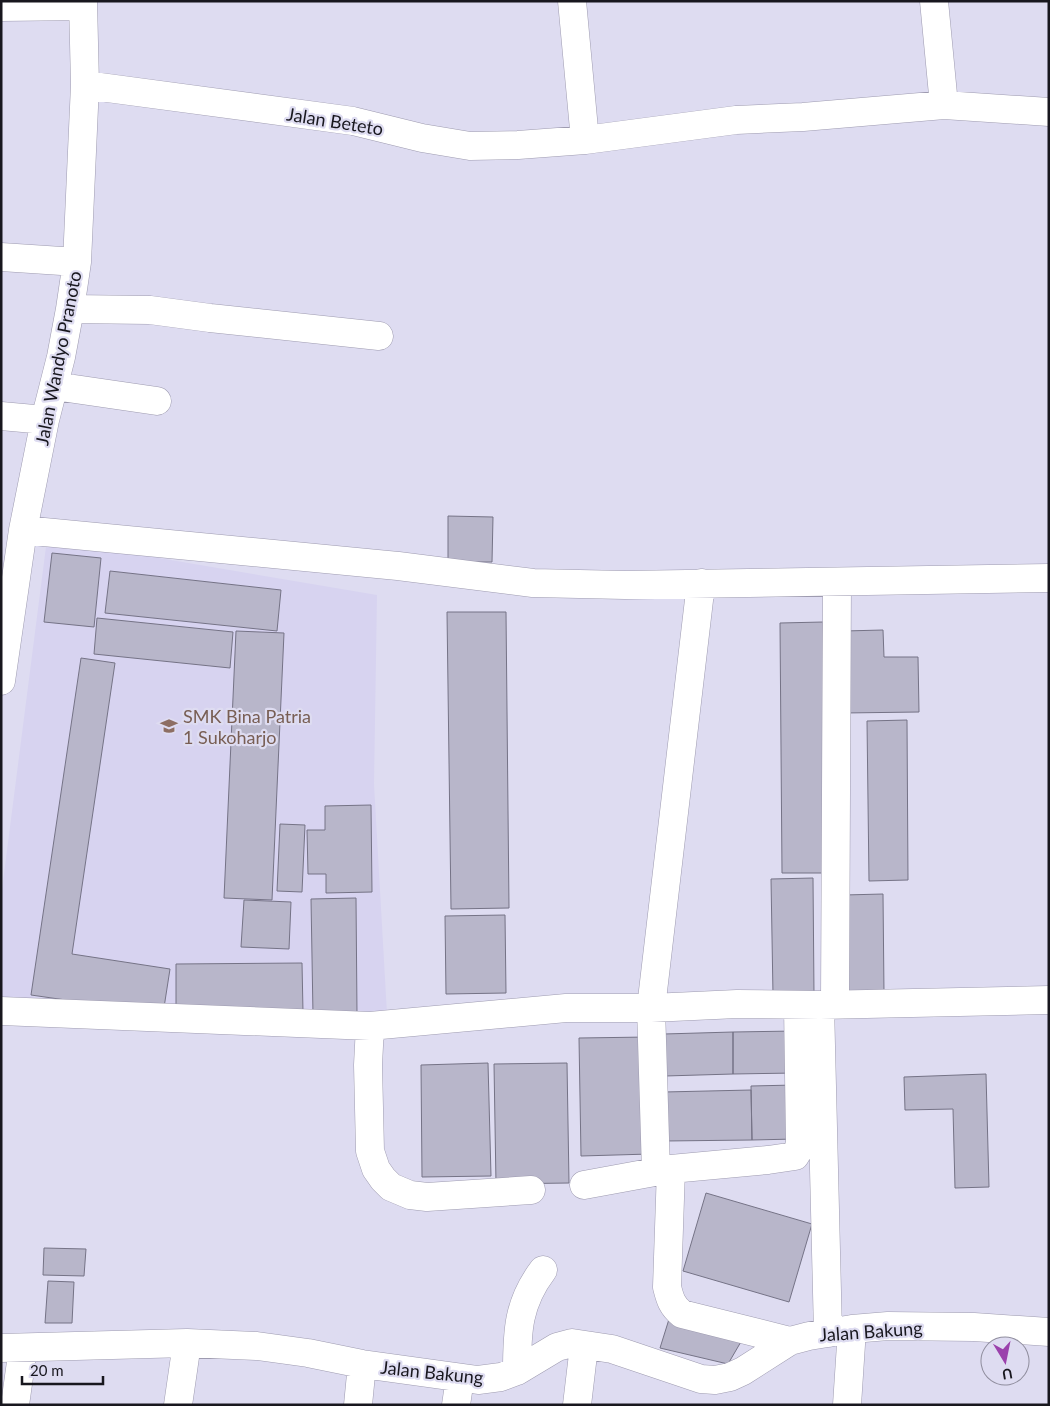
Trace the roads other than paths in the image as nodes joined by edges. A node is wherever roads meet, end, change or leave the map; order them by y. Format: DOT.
graph roads {
  1 [pos="572,1"];
  2 [pos="934,1"];
  3 [pos="83,4"];
  4 [pos="1,7"];
  5 [pos="84,86"];
  6 [pos="944,105"];
  7 [pos="1049,112"];
  8 [pos="585,140"];
  9 [pos="1,257"];
  10 [pos="77,262"];
  11 [pos="70,310"];
  12 [pos="379,336"];
  13 [pos="54,386"];
  14 [pos="156,401"];
  15 [pos="1,416"];
  16 [pos="46,420"];
  17 [pos="23,530"];
  18 [pos="1049,578"];
  19 [pos="837,582"];
  20 [pos="701,583"];
  21 [pos="1,681"];
  22 [pos="1049,1000"];
  23 [pos="818,1005"];
  24 [pos="651,1008"];
  25 [pos="1,1011"];
  26 [pos="370,1026"];
  27 [pos="664,1170"];
  28 [pos="584,1185"];
  29 [pos="531,1190"];
  30 [pos="543,1270"];
  31 [pos="840,1331"];
  32 [pos="1049,1332"];
  33 [pos="790,1341"];
  34 [pos="187,1343"];
  35 [pos="584,1346"];
  36 [pos="12,1348"];
  37 [pos="362,1364"];
  38 [pos="517,1371"];
  39 [pos="460,1378"];
  40 [pos="15,1405"];
  41 [pos="178,1405"];
  42 [pos="358,1405"];
  43 [pos="456,1405"];
  44 [pos="578,1405"];
  45 [pos="847,1405"];
  1 -- 8 [label="street"];
  2 -- 6 [label="street"];
  3 -- 4 [label="street"];
  3 -- 5 [label="street, Jalan Wandyo Pranoto"];
  5 -- 8 [label="street, Jalan Beteto"];
  5 -- 10 [label="street, Jalan Wandyo Pranoto"];
  6 -- 7 [label="street, Jalan Beteto"];
  6 -- 8 [label="street, Jalan Beteto"];
  9 -- 10 [label="street"];
  10 -- 11 [label="street, Jalan Wandyo Pranoto"];
  11 -- 12 [label="street"];
  11 -- 13 [label="street, Jalan Wandyo Pranoto"];
  13 -- 14 [label="street"];
  13 -- 16 [label="street, Jalan Wandyo Pranoto"];
  15 -- 16 [label="street"];
  16 -- 17 [label="street, Jalan Wandyo Pranoto"];
  17 -- 20 [label="street"];
  17 -- 21 [label="street, Jalan Wandyo Pranoto"];
  18 -- 19 [label="street"];
  19 -- 20 [label="street"];
  19 -- 23 [label="street"];
  20 -- 24 [label="street"];
  22 -- 23 [label="street"];
  23 -- 24 [label="street"];
  23 -- 27 [label="street"];
  23 -- 31 [label="street"];
  24 -- 26 [label="street"];
  24 -- 27 [label="street"];
  25 -- 26 [label="street"];
  26 -- 29 [label="street"];
  27 -- 28 [label="street"];
  27 -- 33 [label="street"];
  30 -- 38 [label="street"];
  31 -- 32 [label="street, Jalan Bakung"];
  31 -- 33 [label="street, Jalan Bakung"];
  31 -- 45 [label="street"];
  33 -- 35 [label="street, Jalan Bakung"];
  34 -- 36 [label="street, Jalan Bakung"];
  34 -- 37 [label="street, Jalan Bakung"];
  34 -- 41 [label="street"];
  35 -- 38 [label="street, Jalan Bakung"];
  35 -- 44 [label="street"];
  36 -- 40 [label="street"];
  37 -- 39 [label="street, Jalan Bakung"];
  37 -- 42 [label="street"];
  38 -- 39 [label="street, Jalan Bakung"];
  39 -- 43 [label="street"];
}
